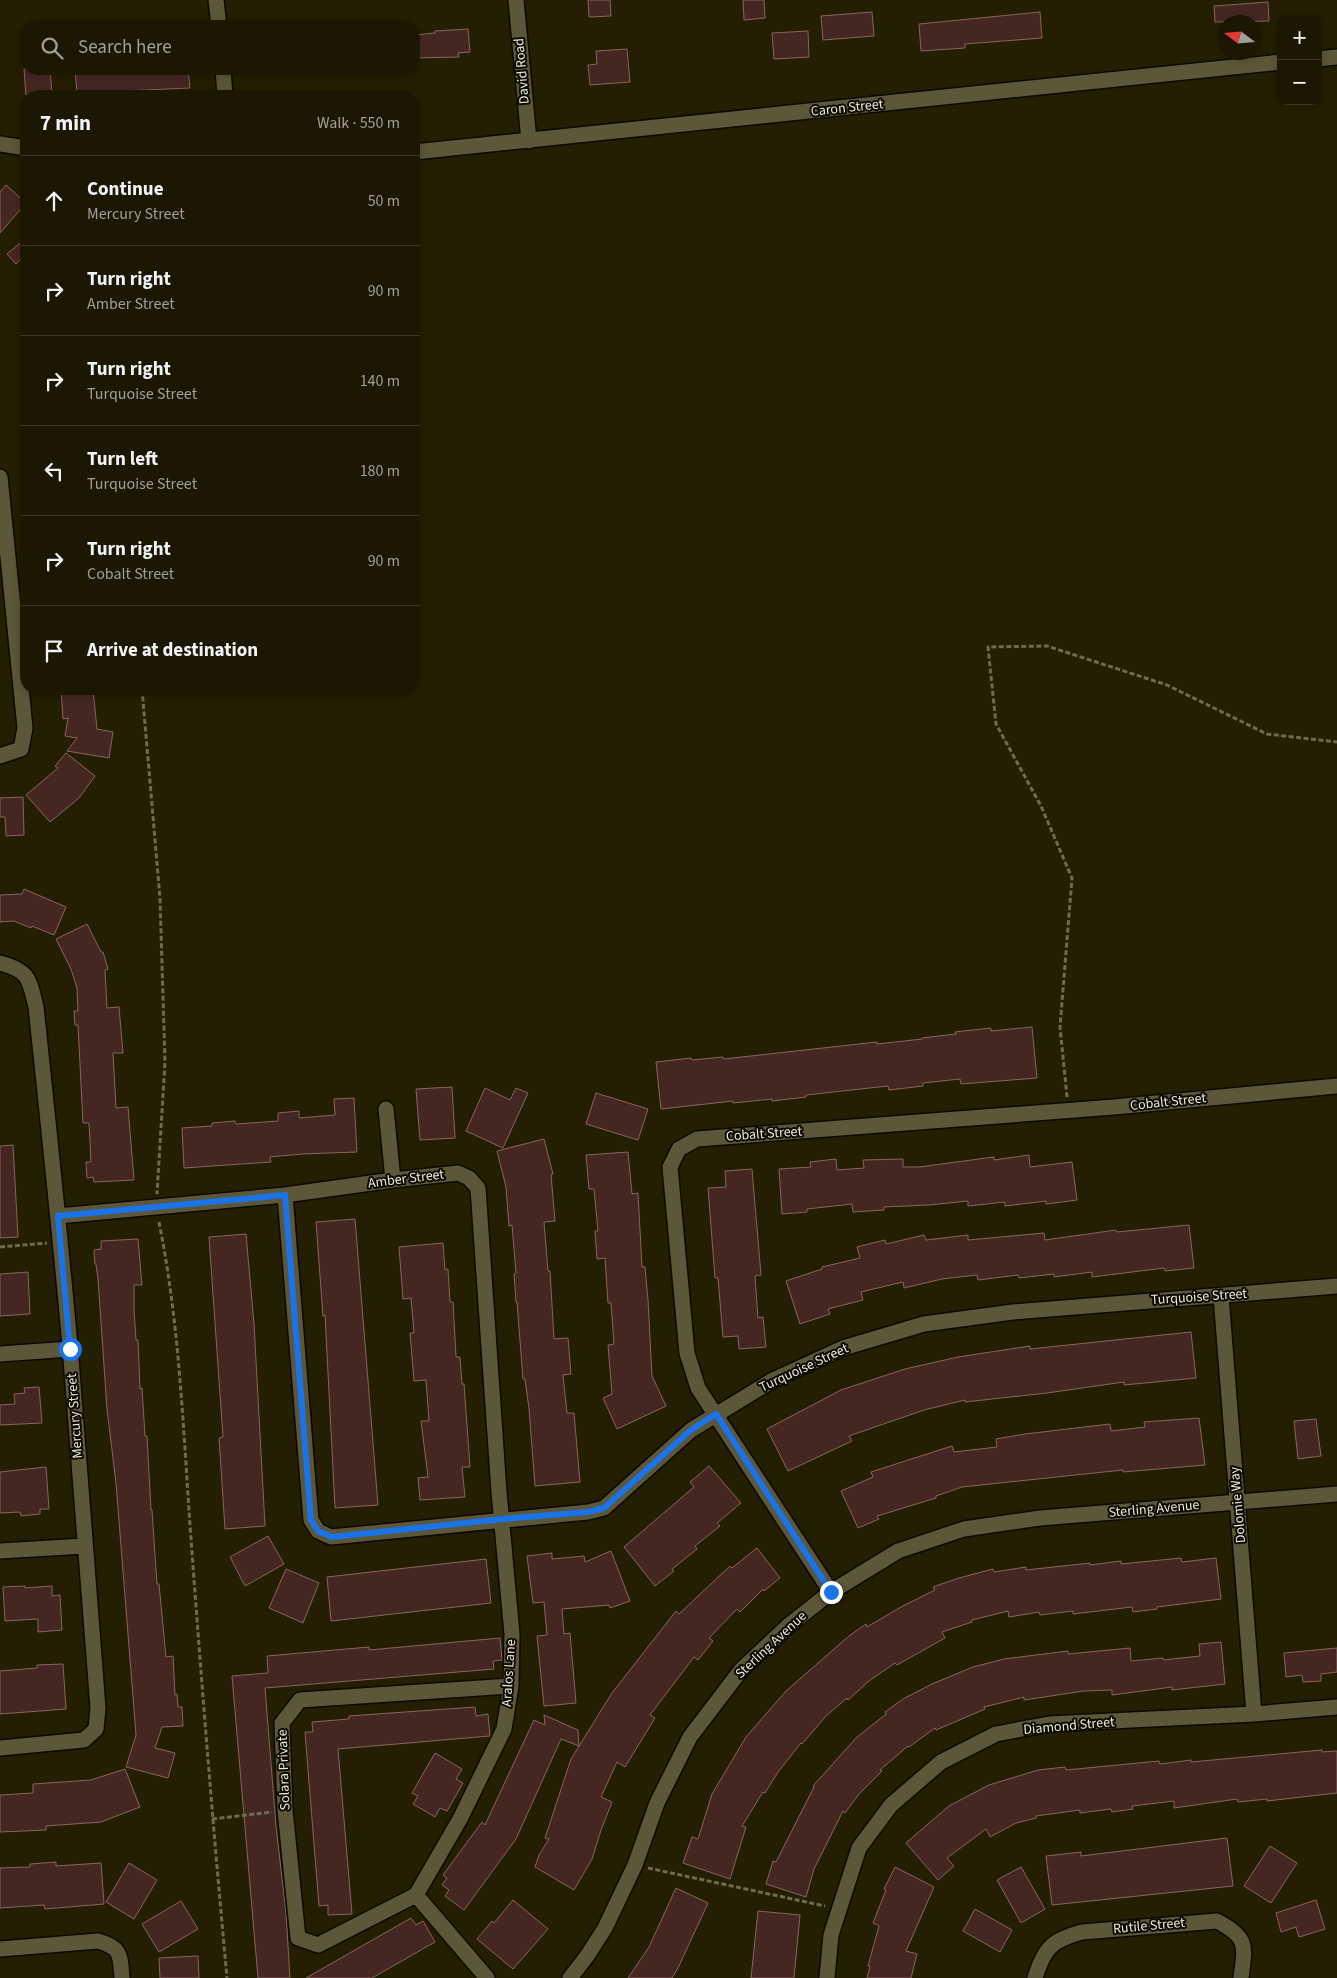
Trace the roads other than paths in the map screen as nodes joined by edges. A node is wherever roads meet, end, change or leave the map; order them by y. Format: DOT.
graph roads {
  1 [pos="216,0"];
  2 [pos="516,0"];
  3 [pos="218,20"];
  4 [pos="1337,57"];
  5 [pos="1322,58"];
  6 [pos="1277,62"];
  7 [pos="223,75"];
  8 [pos="225,90"];
  9 [pos="529,141"];
  10 [pos="0,144"];
  11 [pos="20,147"];
  12 [pos="420,151"];
  13 [pos="0,477"];
  14 [pos="20,678"];
  15 [pos="22,695"];
  16 [pos="0,756"];
  17 [pos="0,963"];
  18 [pos="1337,1086"];
  19 [pos="386,1109"];
  20 [pos="393,1180"];
  21 [pos="285,1195"];
  22 [pos="58,1216"];
  23 [pos="1337,1286"];
  24 [pos="1221,1296"];
  25 [pos="70,1349"];
  26 [pos="0,1354"];
  27 [pos="716,1414"];
  28 [pos="1337,1494"];
  29 [pos="1238,1502"];
  30 [pos="503,1519"];
  31 [pos="84,1546"];
  32 [pos="0,1551"];
  33 [pos="831,1592"];
  34 [pos="512,1686"];
  35 [pos="1337,1707"];
  36 [pos="1254,1714"];
  37 [pos="0,1748"];
  38 [pos="416,1895"];
  39 [pos="0,1948"];
  40 [pos="122,1978"];
  41 [pos="487,1978"];
  42 [pos="570,1978"];
  43 [pos="827,1978"];
  44 [pos="1035,1978"];
  45 [pos="1241,1978"];
  1 -- 3 [label="street"];
  2 -- 9 [label="street, David Road"];
  4 -- 5 [label="street"];
  6 -- 9 [label="street, Caron Street"];
  7 -- 8 [label="street"];
  9 -- 12 [label="street, Caron Street"];
  10 -- 11 [label="street"];
  13 -- 14 [label="street"];
  15 -- 16 [label="street"];
  17 -- 22 [label="street, Mercury Street"];
  18 -- 27 [label="street, Cobalt Street"];
  19 -- 20 [label="street"];
  20 -- 21 [label="street, Amber Street"];
  20 -- 30 [label="street, Amber Street"];
  21 -- 22 [label="street, Amber Street"];
  21 -- 30 [label="street, Turquoise Street"];
  22 -- 25 [label="street, Mercury Street"];
  23 -- 24 [label="street, Turquoise Street"];
  24 -- 27 [label="street, Turquoise Street"];
  24 -- 29 [label="street, Dolomie Way"];
  25 -- 26 [label="street"];
  25 -- 31 [label="street, Mercury Street"];
  27 -- 30 [label="street, Turquoise Street"];
  27 -- 33 [label="street, Cobalt Street"];
  28 -- 29 [label="street, Sterling Avenue"];
  29 -- 33 [label="street, Sterling Avenue"];
  29 -- 36 [label="street, Dolomie Way"];
  30 -- 34 [label="street, Aralos Lane"];
  31 -- 32 [label="street"];
  31 -- 37 [label="street, Mercury Street"];
  33 -- 42 [label="street, Sterling Avenue"];
  34 -- 38 [label="street, Aralos Lane"];
  34 -- 38 [label="street, Solara Private"];
  35 -- 36 [label="street, Diamond Street"];
  36 -- 43 [label="street, Diamond Street"];
  38 -- 41 [label="street"];
  39 -- 40 [label="street"];
  44 -- 45 [label="street, Rutile Street"];
}
